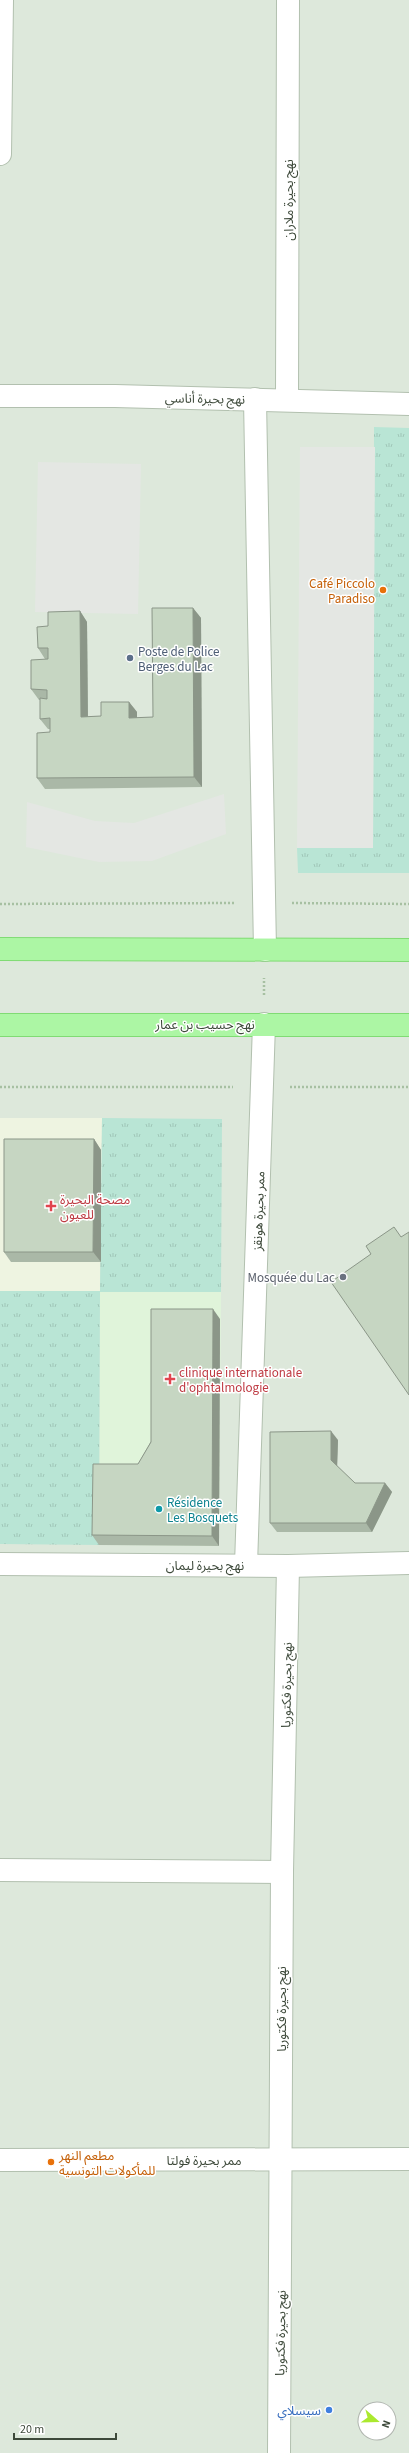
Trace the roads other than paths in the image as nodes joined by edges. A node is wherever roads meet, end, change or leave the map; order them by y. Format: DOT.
graph roads {
  1 [pos="2,0"];
  2 [pos="288,0"];
  3 [pos="0,154"];
  4 [pos="0,396"];
  5 [pos="255,399"];
  6 [pos="288,400"];
  7 [pos="409,404"];
  8 [pos="0,949"];
  9 [pos="265,950"];
  10 [pos="409,950"];
  11 [pos="264,1024"];
  12 [pos="0,1025"];
  13 [pos="409,1025"];
  14 [pos="409,1563"];
  15 [pos="0,1564"];
  16 [pos="246,1565"];
  17 [pos="288,1566"];
  18 [pos="0,1870"];
  19 [pos="282,1872"];
  20 [pos="409,2159"];
  21 [pos="0,2160"];
  22 [pos="280,2160"];
  23 [pos="279,2453"];
  1 -- 3 [label="street"];
  2 -- 6 [label="street, نهج بحيرة ملاران"];
  4 -- 5 [label="street, نهج بحيرة أناسي"];
  5 -- 6 [label="street, نهج بحيرة أناسي"];
  5 -- 9 [label="street"];
  6 -- 7 [label="street, نهج بحيرة أناسي"];
  8 -- 9 [label="main road"];
  9 -- 10 [label="main road"];
  11 -- 12 [label="main road, نهج حسيب بن عمار"];
  11 -- 13 [label="main road, نهج حسيب بن عمار"];
  11 -- 16 [label="street, ممر بحيرة هونقز"];
  14 -- 17 [label="street, نهج بحيرة ليمان"];
  15 -- 16 [label="street, نهج بحيرة ليمان"];
  16 -- 17 [label="street, نهج بحيرة ليمان"];
  17 -- 19 [label="street, نهج بحيرة فكتوريا"];
  18 -- 19 [label="street"];
  19 -- 22 [label="street, نهج بحيرة فكتوريا"];
  20 -- 22 [label="street, ممر بحيرة فولتا"];
  21 -- 22 [label="street, ممر بحيرة فولتا"];
  22 -- 23 [label="street, نهج بحيرة فكتوريا"];
}
